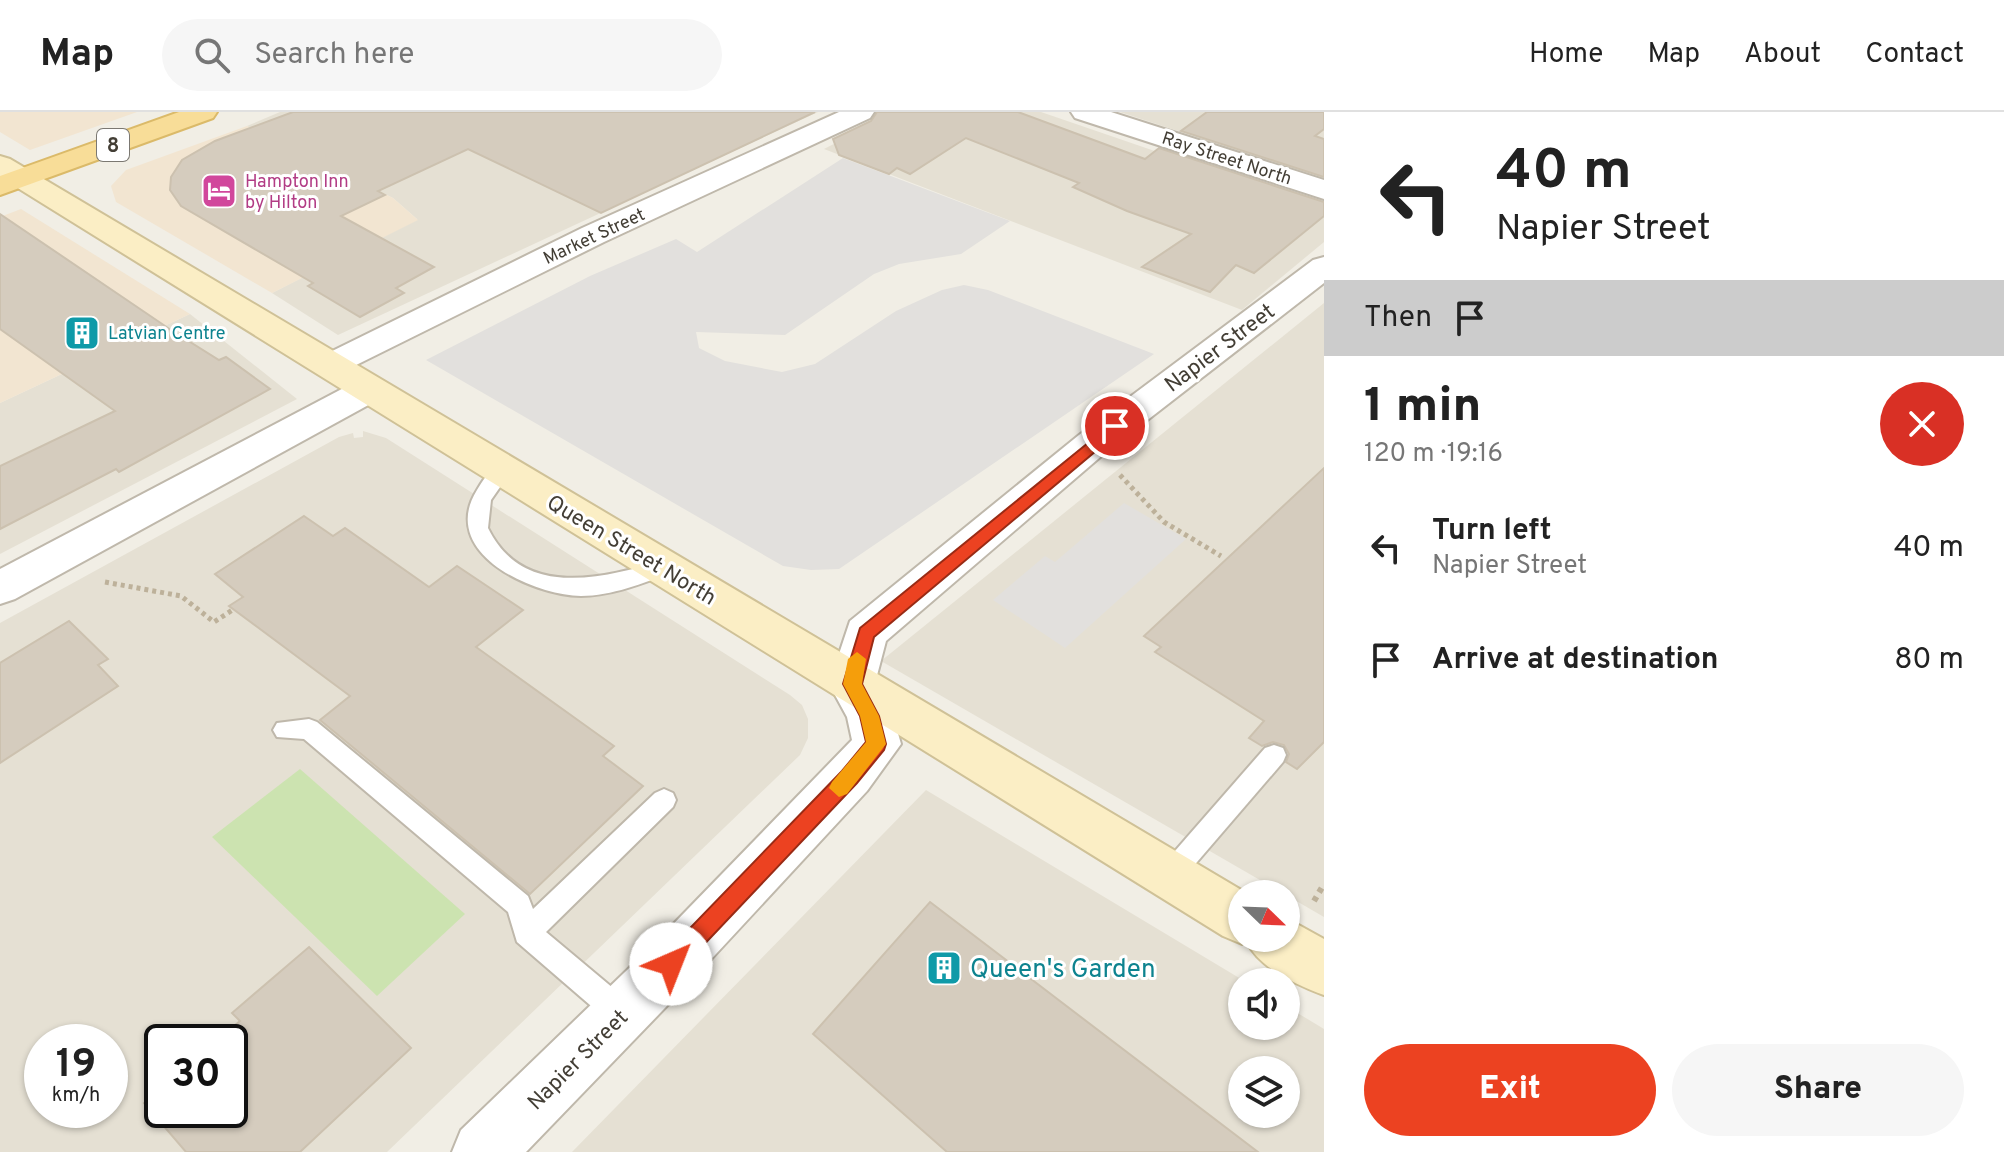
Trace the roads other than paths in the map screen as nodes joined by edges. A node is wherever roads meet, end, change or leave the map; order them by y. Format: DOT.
graph roads {
  1 [pos="204,112"];
  2 [pos="861,112"];
  3 [pos="1084,112"];
  4 [pos="7,176"];
  5 [pos="1324,190"];
  6 [pos="1324,267"];
  7 [pos="330,365"];
  8 [pos="370,389"];
  9 [pos="502,470"];
  10 [pos="664,568"];
  11 [pos="0,588"];
  12 [pos="852,684"];
  13 [pos="285,730"];
  14 [pos="1274,755"];
  15 [pos="664,800"];
  16 [pos="1170,875"];
  17 [pos="1228,910"];
  18 [pos="527,933"];
  19 [pos="1296,952"];
  20 [pos="1324,969"];
  21 [pos="622,1014"];
  22 [pos="483,1152"];
  1 -- 4 [label="main road, 8"];
  2 -- 7 [label="street, Market Street"];
  3 -- 5 [label="street, Ray Street North"];
  4 -- 7 [label="main road, Queen Street North"];
  6 -- 12 [label="street, Napier Street"];
  7 -- 8 [label="main road, Queen Street North"];
  8 -- 9 [label="main road, Queen Street North"];
  8 -- 11 [label="street"];
  9 -- 10 [label="main road, Queen Street North"];
  9 -- 10 [label="lane"];
  10 -- 12 [label="main road, Queen Street North"];
  12 -- 16 [label="main road, Queen Street North"];
  12 -- 21 [label="street, Napier Street"];
  13 -- 18 [label="lane"];
  14 -- 16 [label="lane"];
  15 -- 18 [label="lane"];
  16 -- 17 [label="main road, Queen Street North"];
  18 -- 21 [label="lane"];
  19 -- 20 [label="main road"];
  21 -- 22 [label="street, Napier Street"];
}
